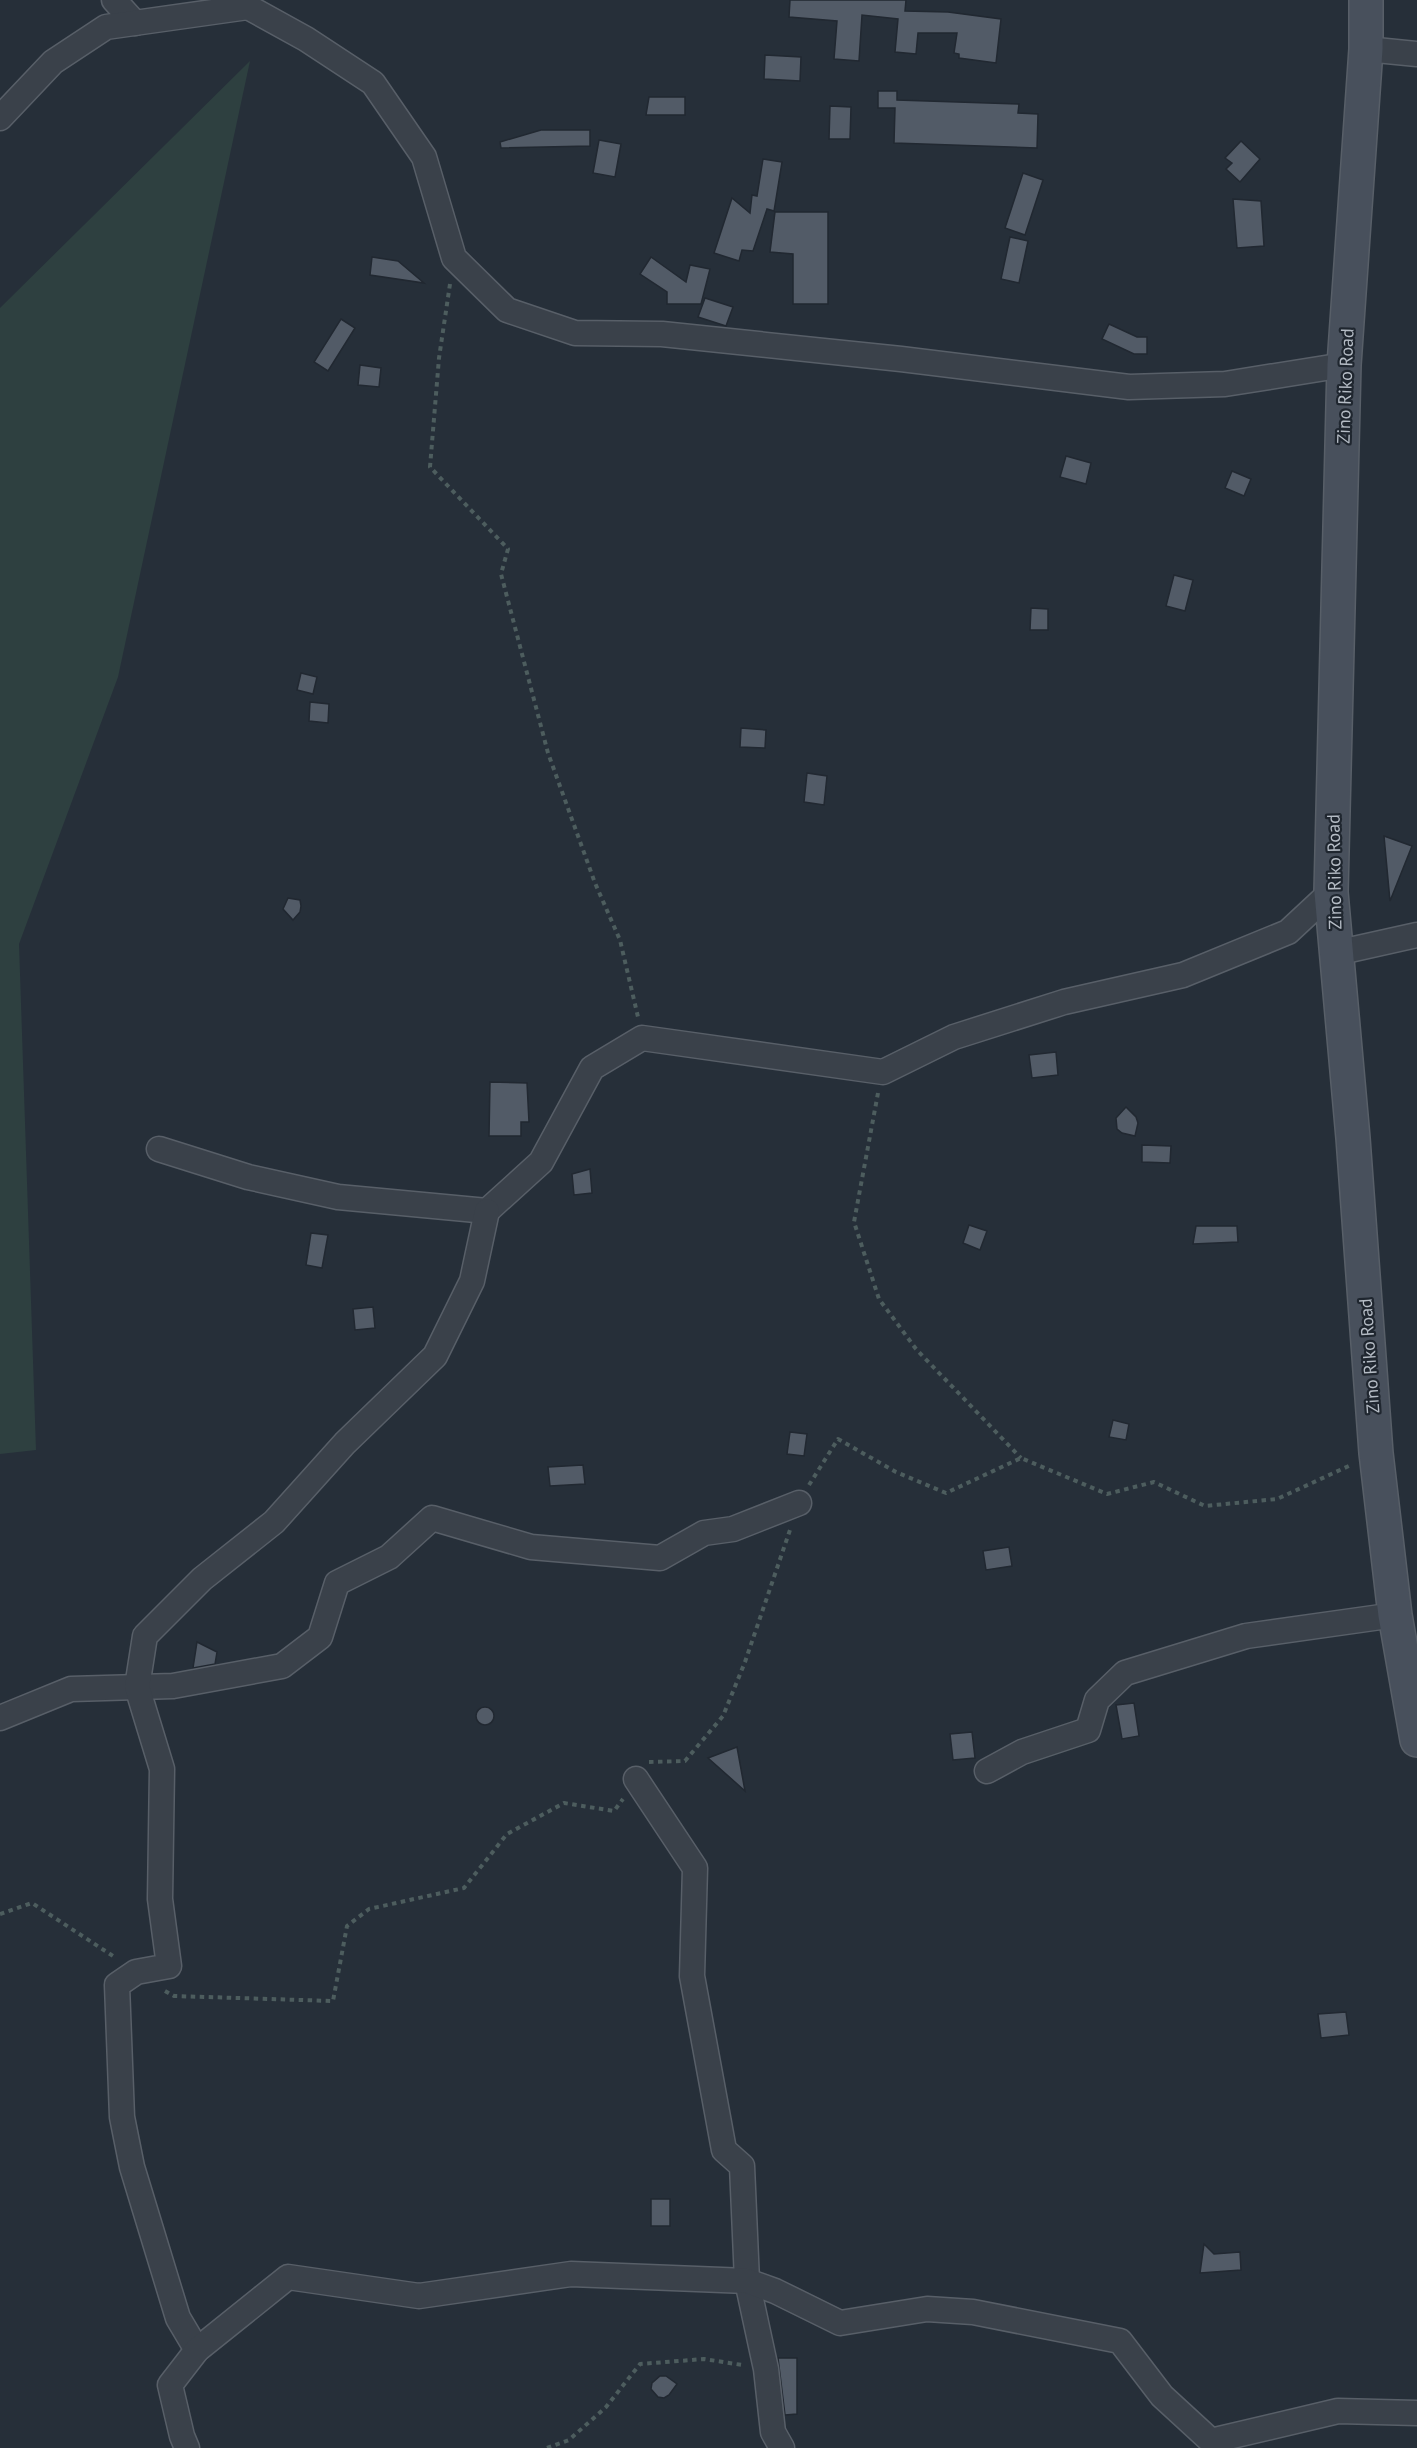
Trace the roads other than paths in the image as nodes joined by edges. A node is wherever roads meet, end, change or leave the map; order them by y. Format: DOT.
graph roads {
  1 [pos="114,0"];
  2 [pos="1366,0"];
  3 [pos="255,5"];
  4 [pos="135,22"];
  5 [pos="1366,49"];
  6 [pos="1417,54"];
  7 [pos="0,118"];
  8 [pos="1344,365"];
  9 [pos="1331,892"];
  10 [pos="1417,934"];
  11 [pos="1336,953"];
  12 [pos="159,1149"];
  13 [pos="487,1211"];
  14 [pos="799,1503"];
  15 [pos="1395,1615"];
  16 [pos="136,1687"];
  17 [pos="0,1718"];
  18 [pos="1417,1740"];
  19 [pos="987,1771"];
  20 [pos="636,1779"];
  21 [pos="747,2281"];
  22 [pos="197,2350"];
  23 [pos="1417,2413"];
  24 [pos="188,2448"];
  25 [pos="782,2448"];
  1 -- 4 [label="street"];
  2 -- 5 [label="street, Zino Riko Road"];
  3 -- 4 [label="street"];
  3 -- 8 [label="street"];
  4 -- 7 [label="street"];
  5 -- 6 [label="street"];
  5 -- 8 [label="street, Zino Riko Road"];
  8 -- 9 [label="street, Zino Riko Road"];
  9 -- 11 [label="street, Zino Riko Road"];
  9 -- 13 [label="street"];
  10 -- 11 [label="street"];
  11 -- 15 [label="street, Zino Riko Road"];
  12 -- 13 [label="street"];
  13 -- 16 [label="street"];
  14 -- 16 [label="street"];
  15 -- 18 [label="street, Zino Riko Road"];
  15 -- 19 [label="street"];
  16 -- 17 [label="street"];
  16 -- 22 [label="street"];
  20 -- 21 [label="street"];
  21 -- 22 [label="street"];
  21 -- 23 [label="street"];
  21 -- 25 [label="street"];
  22 -- 24 [label="street"];
}
